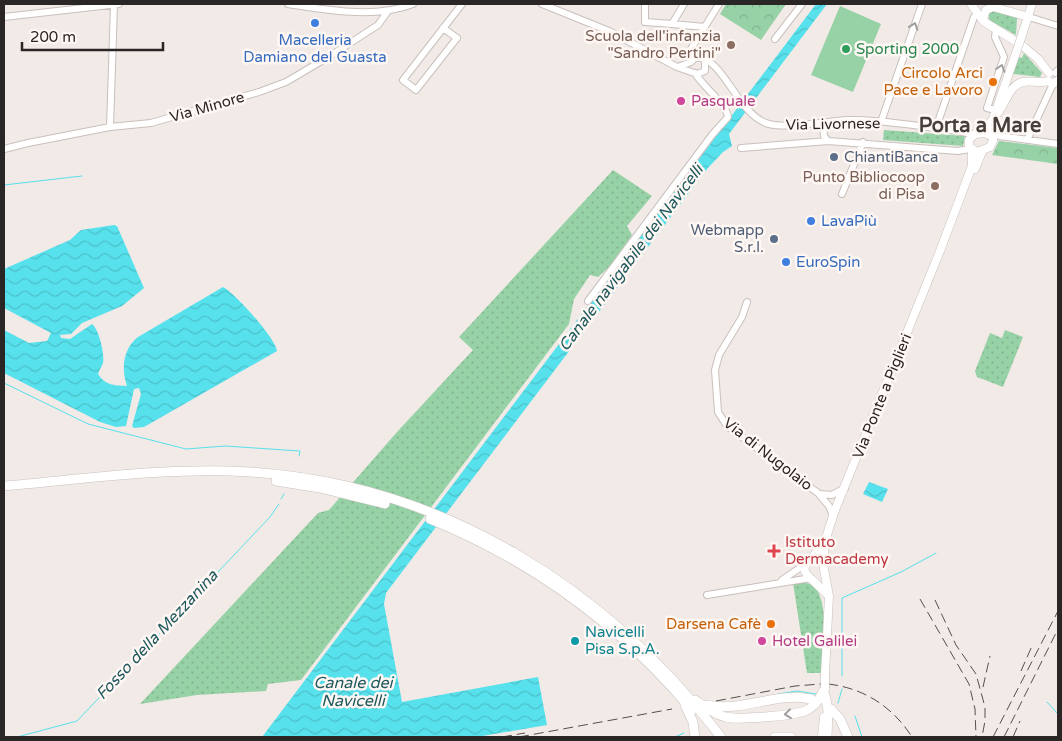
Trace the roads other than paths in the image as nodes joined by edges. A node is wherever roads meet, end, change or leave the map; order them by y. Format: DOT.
graph roads {
  1 [pos="114,4"];
  2 [pos="119,4"];
  3 [pos="288,4"];
  4 [pos="413,4"];
  5 [pos="462,4"];
  6 [pos="542,4"];
  7 [pos="645,4"];
  8 [pos="684,4"];
  9 [pos="719,4"];
  10 [pos="802,4"];
  11 [pos="922,4"];
  12 [pos="971,4"];
  13 [pos="977,4"];
  14 [pos="1032,5"];
  15 [pos="388,11"];
  16 [pos="984,16"];
  17 [pos="4,17"];
  18 [pos="1029,17"];
  19 [pos="974,18"];
  20 [pos="672,24"];
  21 [pos="1058,26"];
  22 [pos="705,27"];
  23 [pos="993,27"];
  24 [pos="443,28"];
  25 [pos="775,39"];
  26 [pos="1018,39"];
  27 [pos="1020,49"];
  28 [pos="698,56"];
  29 [pos="691,62"];
  30 [pos="678,67"];
  31 [pos="719,69"];
  32 [pos="694,72"];
  33 [pos="704,72"];
  34 [pos="1055,78"];
  35 [pos="702,82"];
  36 [pos="994,115"];
  37 [pos="880,122"];
  38 [pos="823,124"];
  39 [pos="110,128"];
  40 [pos="936,128"];
  41 [pos="982,132"];
  42 [pos="974,135"];
  43 [pos="995,136"];
  44 [pos="1027,140"];
  45 [pos="828,141"];
  46 [pos="863,142"];
  47 [pos="1058,144"];
  48 [pos="741,148"];
  49 [pos="4,150"];
  50 [pos="971,150"];
  51 [pos="982,152"];
  52 [pos="842,194"];
  53 [pos="940,251"];
  54 [pos="588,301"];
  55 [pos="746,302"];
  56 [pos="321,485"];
  57 [pos="4,486"];
  58 [pos="844,488"];
  59 [pos="4,492"];
  60 [pos="818,493"];
  61 [pos="833,516"];
  62 [pos="825,541"];
  63 [pos="809,561"];
  64 [pos="822,564"];
  65 [pos="823,573"];
  66 [pos="811,578"];
  67 [pos="776,582"];
  68 [pos="708,595"];
  69 [pos="829,602"];
  70 [pos="825,691"];
  71 [pos="683,694"];
  72 [pos="811,699"];
  73 [pos="702,704"];
  74 [pos="831,709"];
  75 [pos="696,737"];
  76 [pos="714,737"];
  77 [pos="721,737"];
  78 [pos="775,737"];
  79 [pos="791,737"];
  80 [pos="822,737"];
  81 [pos="826,737"];
  82 [pos="848,737"];
  1 -- 2 [label="street"];
  1 -- 17 [label="street"];
  1 -- 39 [label="street"];
  3 -- 15 [label="street"];
  4 -- 15 [label="street"];
  5 -- 24 [label="street"];
  6 -- 30 [label="street"];
  7 -- 20 [label="street"];
  8 -- 20 [label="street"];
  9 -- 22 [label="street"];
  10 -- 25 [label="street"];
  37 -- 11 [label="street, one-way"];
  12 -- 23 [label="main road"];
  13 -- 16 [label="main road"];
  14 -- 18 [label="main road"];
  15 -- 39 [label="street, Via Minore"];
  16 -- 18 [label="main road"];
  16 -- 23 [label="main road"];
  18 -- 21 [label="street"];
  18 -- 26 [label="main road"];
  19 -- 40 [label="street"];
  20 -- 22 [label="street"];
  22 -- 28 [label="street"];
  23 -- 26 [label="main road"];
  36 -- 23 [label="street, one-way"];
  24 -- 24 [label="street"];
  26 -- 27 [label="main road, bridge"];
  27 -- 34 [label="main road"];
  27 -- 36 [label="main road"];
  28 -- 29 [label="street"];
  28 -- 31 [label="street, Via Livornese"];
  28 -- 33 [label="street"];
  29 -- 30 [label="street"];
  29 -- 32 [label="street"];
  30 -- 32 [label="street"];
  31 -- 33 [label="street"];
  31 -- 38 [label="street, Via Livornese"];
  32 -- 33 [label="street"];
  32 -- 35 [label="street"];
  33 -- 35 [label="street"];
  34 -- 36 [label="main road"];
  34 -- 44 [label="street"];
  35 -- 54 [label="street"];
  36 -- 41 [label="main road"];
  36 -- 43 [label="main road"];
  37 -- 38 [label="street, Via Livornese"];
  37 -- 40 [label="street, Via Livornese"];
  38 -- 45 [label="street"];
  39 -- 49 [label="street, Via Minore"];
  40 -- 42 [label="street, Via Livornese"];
  41 -- 42 [label="main road"];
  41 -- 43 [label="main road"];
  42 -- 50 [label="main road"];
  43 -- 44 [label="street"];
  43 -- 51 [label="main road"];
  44 -- 47 [label="street"];
  45 -- 46 [label="street"];
  45 -- 48 [label="street"];
  46 -- 50 [label="street"];
  46 -- 52 [label="street"];
  50 -- 51 [label="main road"];
  50 -- 53 [label="main road, Via Ponte a Piglieri"];
  51 -- 53 [label="main road, Via Ponte a Piglieri"];
  53 -- 58 [label="main road, Via Ponte a Piglieri"];
  55 -- 60 [label="street, Via di Nugolaio"];
  56 -- 57 [label="highway"];
  56 -- 59 [label="highway"];
  56 -- 71 [label="highway"];
  58 -- 60 [label="street, Via di Nugolaio"];
  58 -- 61 [label="main road, Via Ponte a Piglieri"];
  60 -- 61 [label="street, Via di Nugolaio"];
  61 -- 62 [label="main road, Via Ponte a Piglieri"];
  62 -- 63 [label="main road, Via Ponte a Piglieri"];
  62 -- 64 [label="main road, Via Ponte a Piglieri"];
  63 -- 64 [label="main road"];
  63 -- 66 [label="main road"];
  63 -- 67 [label="street"];
  64 -- 65 [label="main road"];
  65 -- 66 [label="main road"];
  65 -- 69 [label="main road"];
  66 -- 67 [label="street"];
  66 -- 69 [label="main road"];
  67 -- 68 [label="street"];
  69 -- 70 [label="main road, bridge"];
  70 -- 73 [label="highway, one-way"];
  70 -- 80 [label="main road"];
  70 -- 81 [label="highway"];
  71 -- 73 [label="highway"];
  71 -- 75 [label="highway"];
  71 -- 76 [label="highway"];
  71 -- 77 [label="highway"];
  72 -- 73 [label="highway"];
  74 -- 82 [label="highway"];
  78 -- 79 [label="highway"];
}
